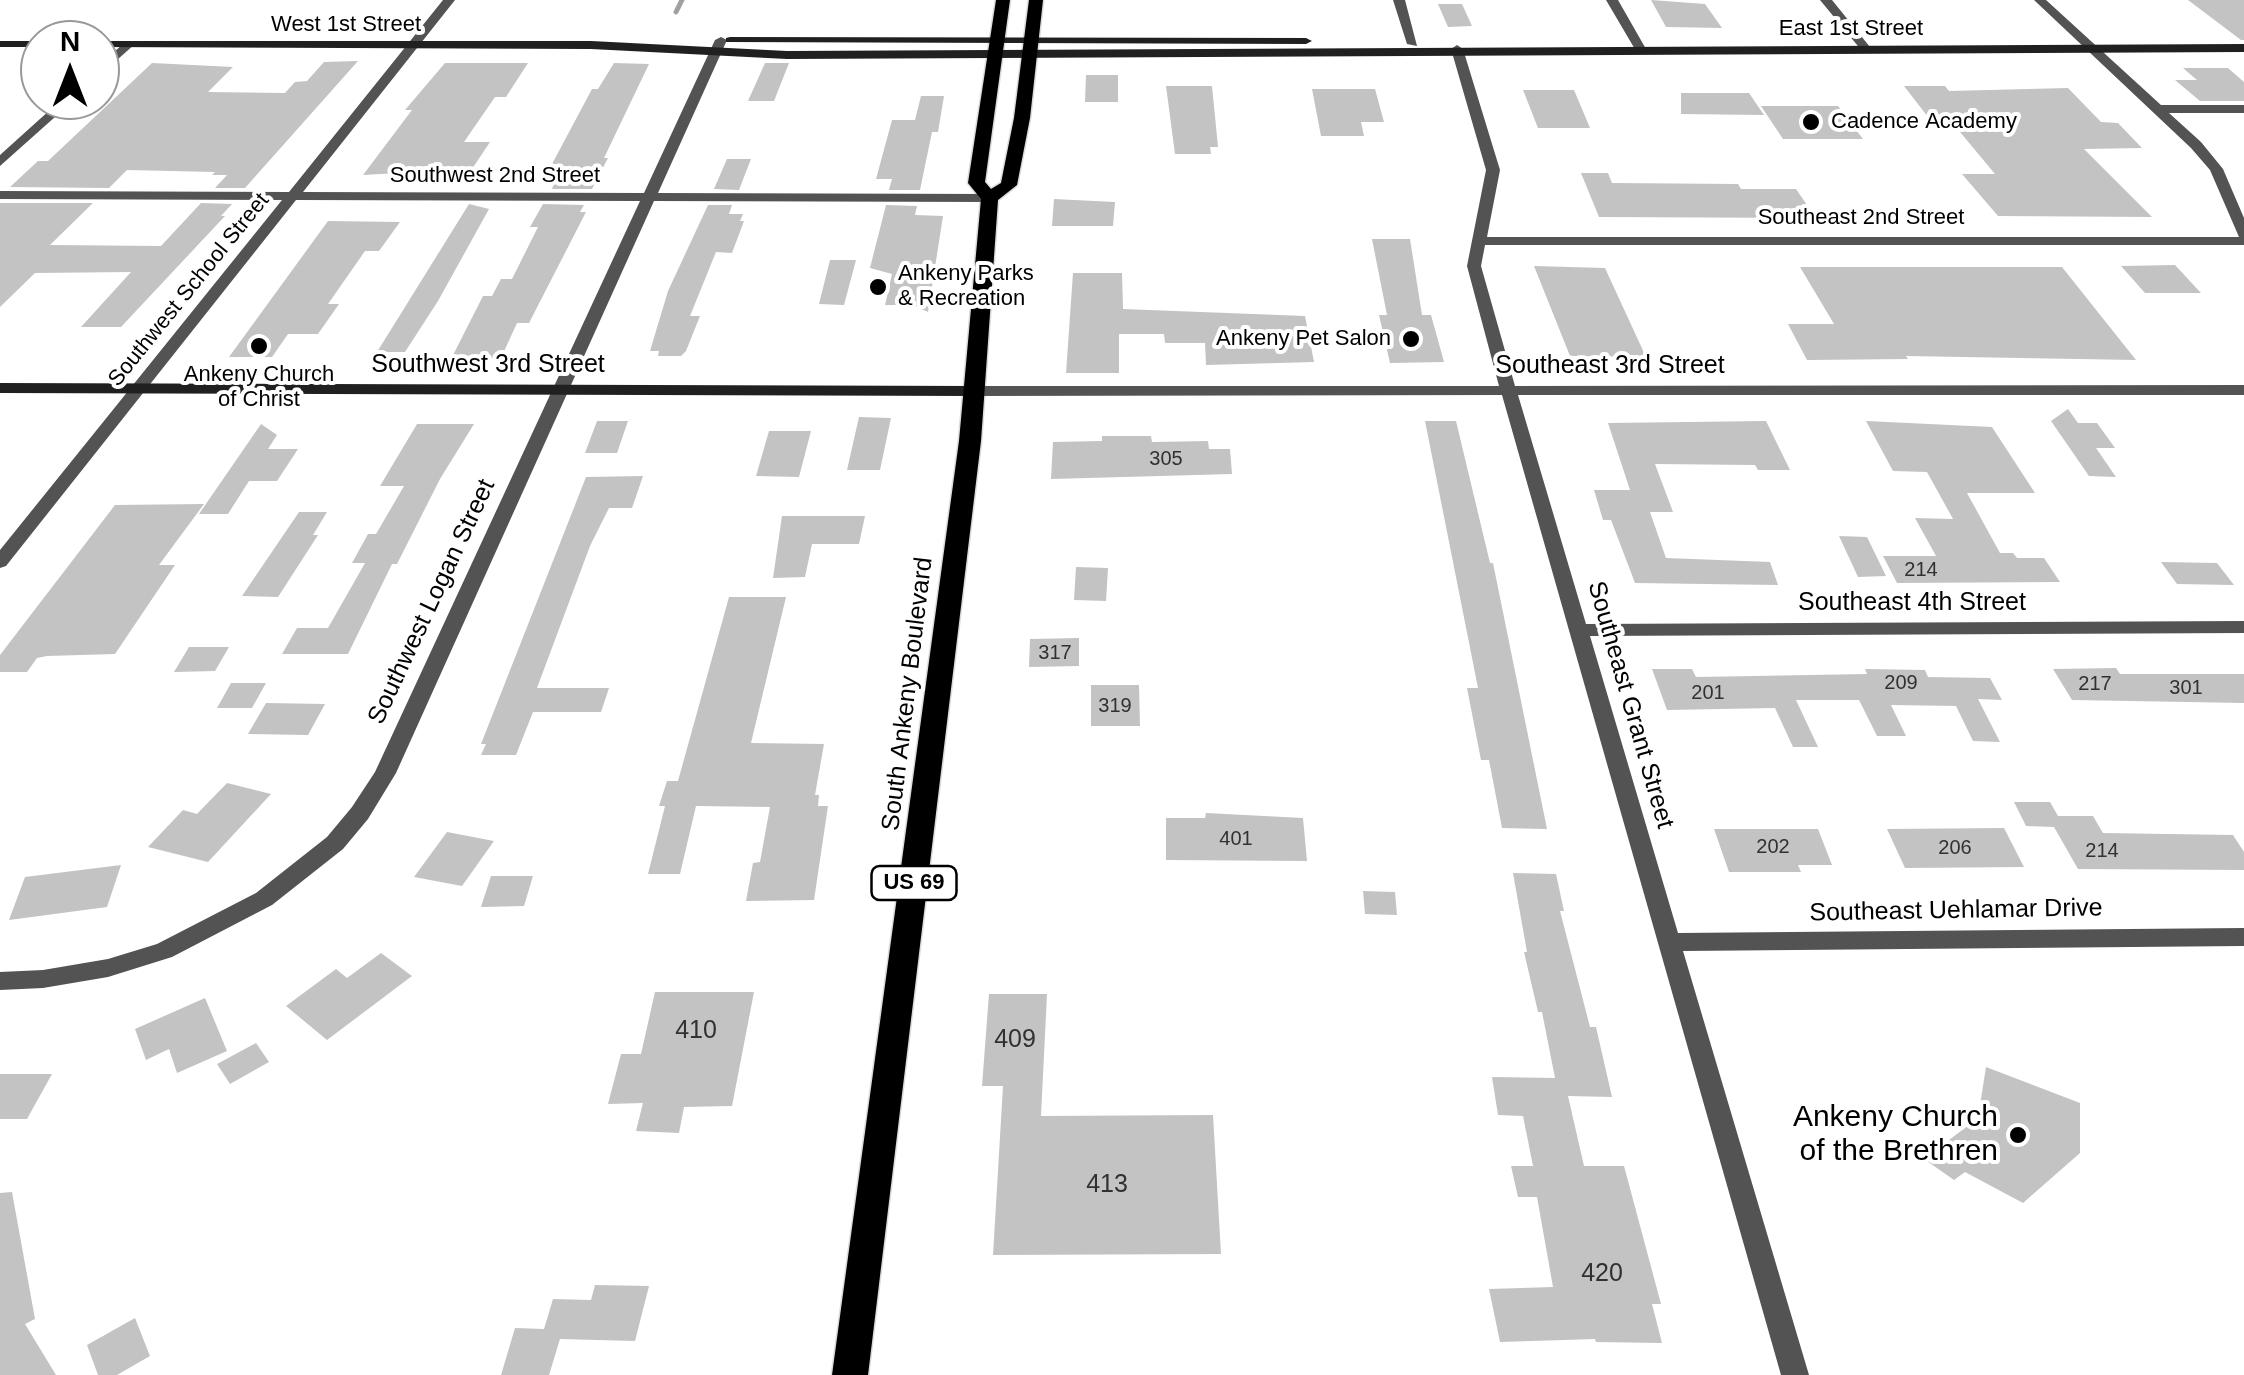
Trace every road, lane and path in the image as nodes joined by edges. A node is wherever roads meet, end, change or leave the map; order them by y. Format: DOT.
graph roads {
  1 [pos="448,0"];
  2 [pos="1003,0"];
  3 [pos="1036,0"];
  4 [pos="1399,0"];
  5 [pos="1612,0"];
  6 [pos="1826,0"];
  7 [pos="2040,0"];
  8 [pos="120,44"];
  9 [pos="129,44"];
  10 [pos="1413,44"];
  11 [pos="413,45"];
  12 [pos="719,46"];
  13 [pos="1014,46"];
  14 [pos="2092,48"];
  15 [pos="2244,48"];
  16 [pos="1640,49"];
  17 [pos="1866,49"];
  18 [pos="1457,50"];
  19 [pos="120,52"];
  20 [pos="2157,109"];
  21 [pos="2244,109"];
  22 [pos="46,120"];
  23 [pos="0,162"];
  24 [pos="0,195"];
  25 [pos="295,195"];
  26 [pos="650,197"];
  27 [pos="990,198"];
  28 [pos="2244,237"];
  29 [pos="1478,241"];
  30 [pos="0,388"];
  31 [pos="137,389"];
  32 [pos="559,390"];
  33 [pos="2244,390"];
  34 [pos="975,391"];
  35 [pos="1510,391"];
  36 [pos="0,562"];
  37 [pos="2244,627"];
  38 [pos="1580,630"];
  39 [pos="2244,937"];
  40 [pos="1668,942"];
  41 [pos="43,980"];
  42 [pos="0,981"];
  43 [pos="0,994"];
  44 [pos="850,1375"];
  45 [pos="1795,1375"];
  1 -- 11 [label="street, Southwest School Street"];
  2 -- 13 [label="main road, US 69"];
  3 -- 13 [label="main road, US 69"];
  4 -- 10 [label="street"];
  5 -- 16 [label="street"];
  6 -- 17 [label="street"];
  7 -- 14 [label="street"];
  8 -- 9 [label="main road, West 1st Street"];
  9 -- 11 [label="main road, West 1st Street"];
  9 -- 19 [label="street"];
  10 -- 13 [label="main road, East 1st Street"];
  10 -- 18 [label="main road, East 1st Street"];
  11 -- 12 [label="main road, West 1st Street"];
  11 -- 25 [label="street, Southwest School Street"];
  12 -- 13 [label="main road, West 1st Street"];
  12 -- 26 [label="street, Southwest Logan Street"];
  13 -- 18 [label="main road, East 1st Street"];
  13 -- 27 [label="main road, South Ankeny Boulevard / US 69"];
  13 -- 27 [label="main road, South Ankeny Boulevard / US 69"];
  14 -- 15 [label="main road, East 1st Street"];
  14 -- 17 [label="main road, East 1st Street"];
  14 -- 20 [label="street"];
  16 -- 17 [label="main road, East 1st Street"];
  16 -- 18 [label="main road, East 1st Street"];
  18 -- 29 [label="street, Southeast Grant Street"];
  20 -- 21 [label="street"];
  20 -- 28 [label="street"];
  22 -- 23 [label="street"];
  24 -- 25 [label="street, Southwest 2nd Street"];
  25 -- 26 [label="street, Southwest 2nd Street"];
  25 -- 31 [label="street, Southwest School Street"];
  26 -- 27 [label="street, Southwest 2nd Street"];
  26 -- 32 [label="street, Southwest Logan Street"];
  27 -- 34 [label="main road, South Ankeny Boulevard / US 69"];
  28 -- 29 [label="street, Southeast 2nd Street"];
  29 -- 35 [label="street, Southeast Grant Street"];
  30 -- 31 [label="main road, Southwest 3rd Street"];
  31 -- 32 [label="main road, Southwest 3rd Street"];
  31 -- 36 [label="street, Southwest School Street"];
  32 -- 34 [label="main road, Southwest 3rd Street"];
  32 -- 41 [label="street, Southwest Logan Street"];
  33 -- 35 [label="street, Southeast 3rd Street"];
  34 -- 35 [label="street, Southeast 3rd Street"];
  34 -- 44 [label="main road, South Ankeny Boulevard / US 69"];
  35 -- 38 [label="street, Southeast Grant Street"];
  37 -- 38 [label="street, Southeast 4th Street"];
  38 -- 40 [label="street, Southeast Grant Street"];
  39 -- 40 [label="street, Southeast Uehlamar Drive"];
  40 -- 45 [label="street, Southeast Grant Street"];
  41 -- 42 [label="street, Southwest Logan Street"];
  41 -- 43 [label="street"];
}
